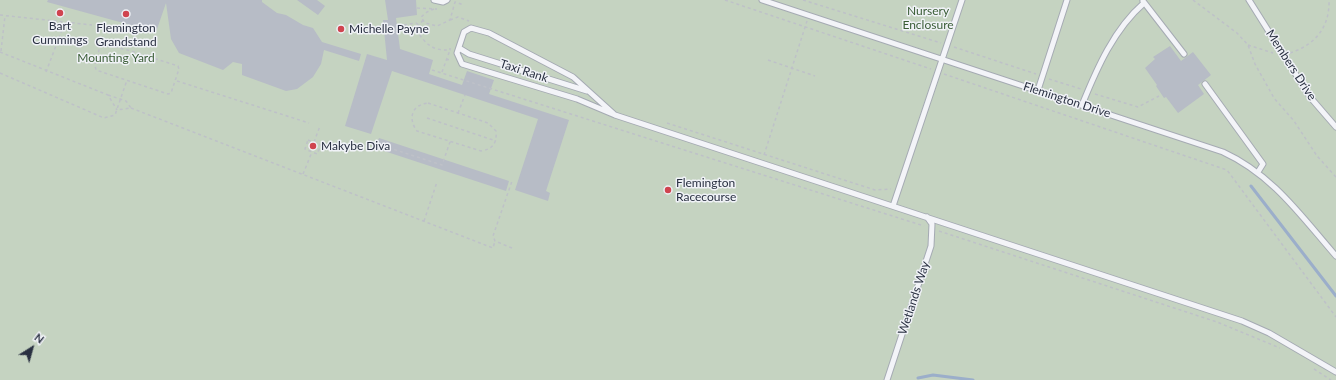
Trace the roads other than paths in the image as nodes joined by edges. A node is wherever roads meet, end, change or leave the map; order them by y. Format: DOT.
graph roads {
  1 [pos="434,0"];
  2 [pos="447,0"];
  3 [pos="762,0"];
  4 [pos="962,0"];
  5 [pos="1067,0"];
  6 [pos="1249,0"];
  7 [pos="1143,1"];
  8 [pos="459,48"];
  9 [pos="1184,54"];
  10 [pos="942,59"];
  11 [pos="1205,84"];
  12 [pos="1038,90"];
  13 [pos="590,92"];
  14 [pos="1082,105"];
  15 [pos="615,115"];
  16 [pos="1336,127"];
  17 [pos="1258,172"];
  18 [pos="894,206"];
  19 [pos="927,217"];
  20 [pos="1336,256"];
  21 [pos="1336,372"];
  22 [pos="887,380"];
  1 -- 2 [label="lane"];
  3 -- 10 [label="lane, Flemington Drive"];
  4 -- 10 [label="lane"];
  5 -- 12 [label="lane"];
  6 -- 16 [label="lane, Members Drive"];
  7 -- 9 [label="lane"];
  7 -- 14 [label="lane"];
  8 -- 13 [label="lane, Taxi Rank"];
  8 -- 13 [label="lane"];
  8 -- 15 [label="lane"];
  10 -- 12 [label="lane, Flemington Drive"];
  10 -- 18 [label="lane"];
  11 -- 17 [label="lane"];
  12 -- 14 [label="lane, Flemington Drive"];
  13 -- 15 [label="lane"];
  14 -- 17 [label="lane, Flemington Drive"];
  15 -- 18 [label="lane"];
  17 -- 20 [label="lane, Flemington Drive"];
  18 -- 19 [label="lane"];
  19 -- 21 [label="lane"];
  19 -- 22 [label="lane, Wetlands Way"];
}
